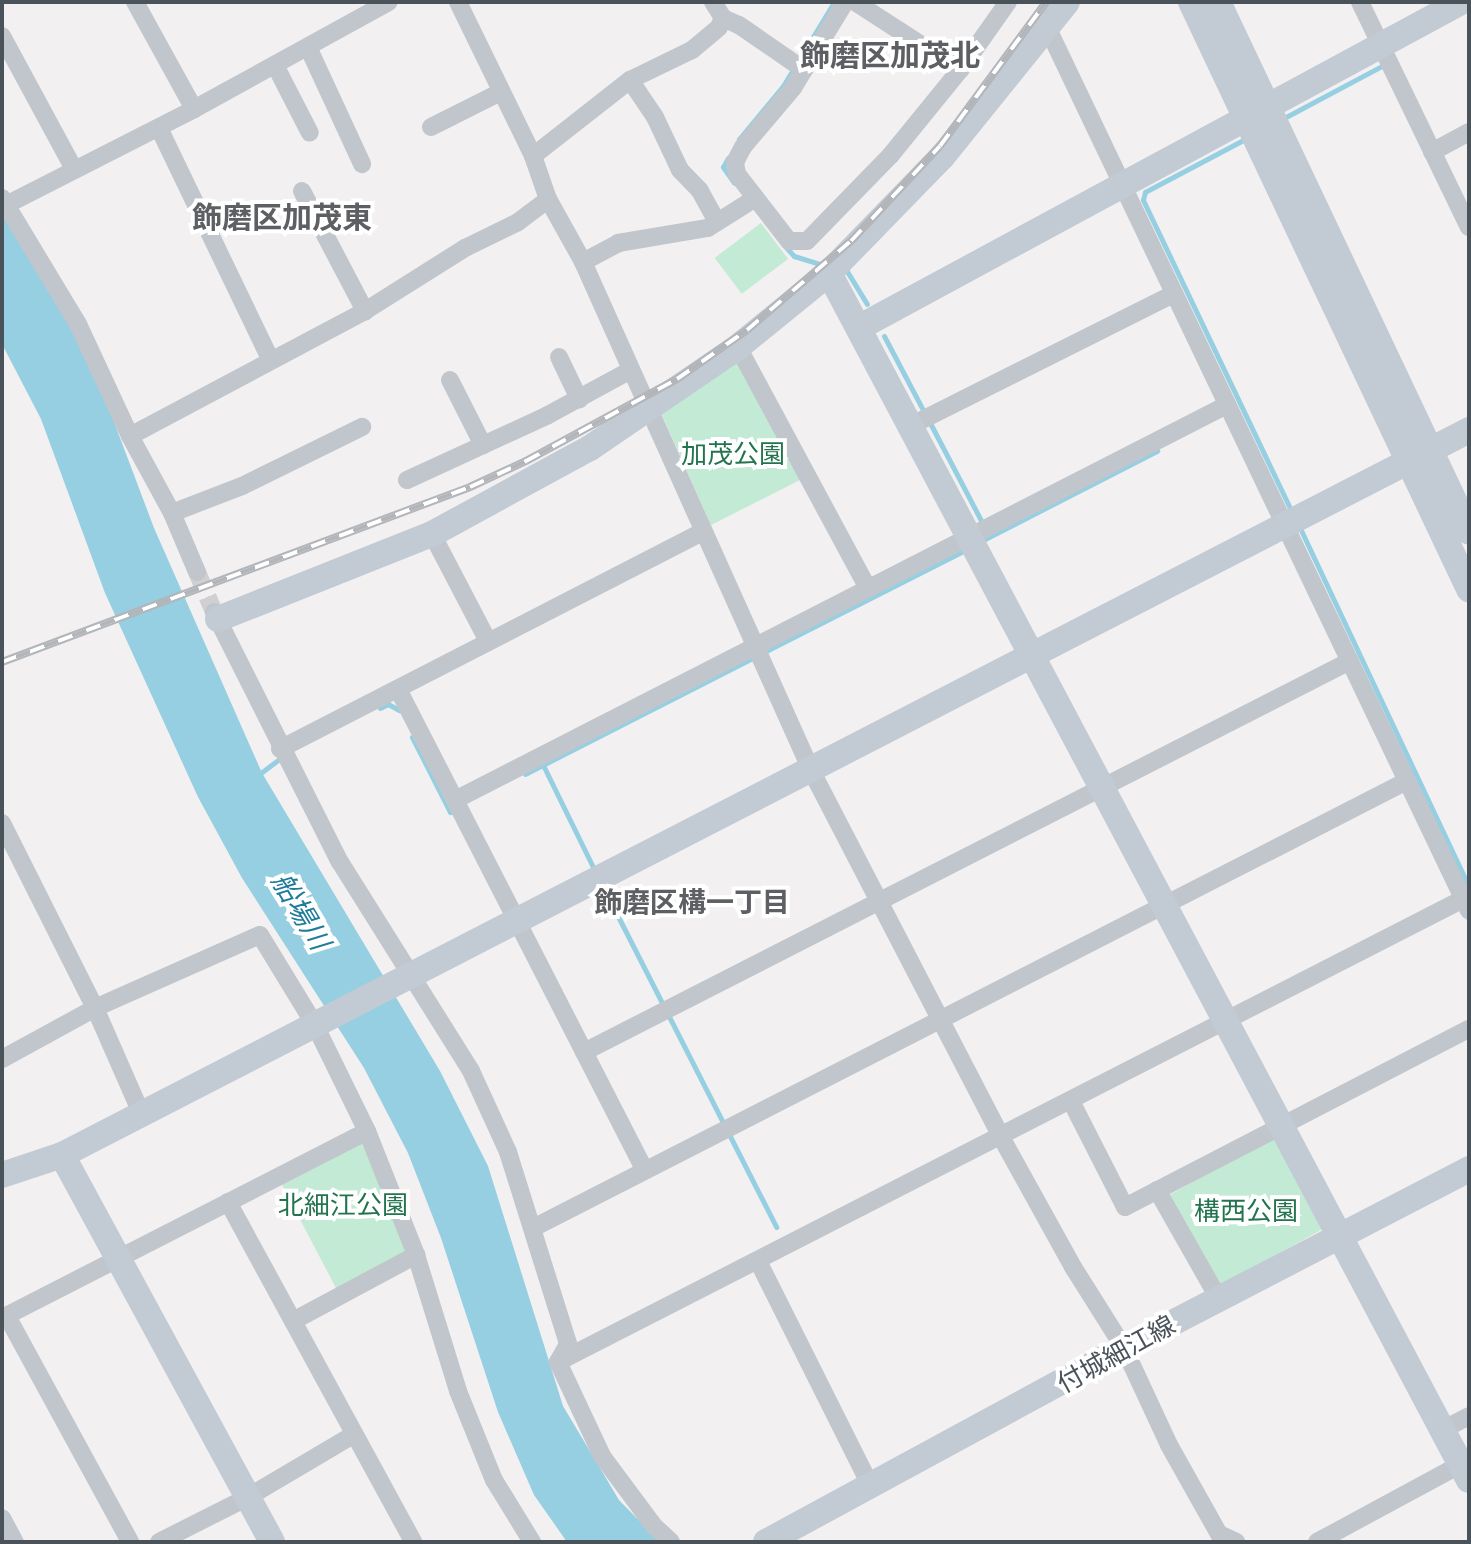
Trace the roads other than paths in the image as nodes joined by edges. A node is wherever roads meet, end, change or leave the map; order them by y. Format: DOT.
graph roads {
  1 [pos="135,2"];
  2 [pos="389,2"];
  3 [pos="458,2"];
  4 [pos="713,2"];
  5 [pos="1008,2"];
  6 [pos="1067,2"];
  7 [pos="1191,2"];
  8 [pos="1218,2"];
  9 [pos="1360,2"];
  10 [pos="1461,2"];
  11 [pos="842,3"];
  12 [pos="723,18"];
  13 [pos="1048,29"];
  14 [pos="2,36"];
  15 [pos="1380,45"];
  16 [pos="308,47"];
  17 [pos="275,65"];
  18 [pos="797,66"];
  19 [pos="960,70"];
  20 [pos="630,80"];
  21 [pos="501,92"];
  22 [pos="194,109"];
  23 [pos="1256,112"];
  24 [pos="431,127"];
  25 [pos="159,128"];
  26 [pos="1469,132"];
  27 [pos="310,133"];
  28 [pos="1432,152"];
  29 [pos="533,156"];
  30 [pos="362,164"];
  31 [pos="74,169"];
  32 [pos="1124,182"];
  33 [pos="302,191"];
  34 [pos="548,199"];
  35 [pos="754,199"];
  36 [pos="3,203"];
  37 [pos="716,220"];
  38 [pos="1469,227"];
  39 [pos="583,262"];
  40 [pos="829,273"];
  41 [pos="1174,294"];
  42 [pos="365,311"];
  43 [pos="860,327"];
  44 [pos="738,347"];
  45 [pos="559,357"];
  46 [pos="270,359"];
  47 [pos="631,370"];
  48 [pos="450,380"];
  49 [pos="579,399"];
  50 [pos="1227,405"];
  51 [pos="649,411"];
  52 [pos="912,425"];
  53 [pos="362,427"];
  54 [pos="1469,430"];
  55 [pos="130,436"];
  56 [pos="483,445"];
  57 [pos="1420,457"];
  58 [pos="407,480"];
  59 [pos="172,513"];
  60 [pos="1286,527"];
  61 [pos="703,532"];
  62 [pos="1469,532"];
  63 [pos="432,534"];
  64 [pos="968,537"];
  65 [pos="197,572"];
  66 [pos="867,587"];
  67 [pos="1469,589"];
  68 [pos="216,616"];
  69 [pos="488,641"];
  70 [pos="754,648"];
  71 [pos="1032,658"];
  72 [pos="1350,661"];
  73 [pos="398,689"];
  74 [pos="280,749"];
  75 [pos="811,770"];
  76 [pos="1407,781"];
  77 [pos="1102,788"];
  78 [pos="455,800"];
  79 [pos="2,823"];
  80 [pos="879,900"];
  81 [pos="1466,905"];
  82 [pos="1165,906"];
  83 [pos="516,921"];
  84 [pos="411,975"];
  85 [pos="95,1008"];
  86 [pos="939,1021"];
  87 [pos="1226,1021"];
  88 [pos="315,1025"];
  89 [pos="1469,1029"];
  90 [pos="584,1052"];
  91 [pos="2,1059"];
  92 [pos="1071,1101"];
  93 [pos="141,1113"];
  94 [pos="1281,1124"];
  95 [pos="367,1131"];
  96 [pos="1001,1137"];
  97 [pos="62,1155"];
  98 [pos="644,1169"];
  99 [pos="1469,1169"];
  100 [pos="2,1175"];
  101 [pos="1157,1190"];
  102 [pos="228,1202"];
  103 [pos="533,1228"];
  104 [pos="1340,1236"];
  105 [pos="416,1255"];
  106 [pos="120,1259"];
  107 [pos="758,1261"];
  108 [pos="1219,1299"];
  109 [pos="5,1317"];
  110 [pos="293,1321"];
  111 [pos="1124,1348"];
  112 [pos="558,1362"];
  113 [pos="1469,1416"];
  114 [pos="1442,1430"];
  115 [pos="353,1435"];
  116 [pos="1465,1472"];
  117 [pos="871,1487"];
  118 [pos="248,1497"];
  119 [pos="2,1518"];
  120 [pos="1220,1539"];
  121 [pos="15,1542"];
  122 [pos="130,1542"];
  123 [pos="159,1542"];
  124 [pos="272,1542"];
  125 [pos="413,1542"];
  126 [pos="532,1542"];
  127 [pos="671,1542"];
  128 [pos="766,1542"];
  129 [pos="1317,1542"];
  1 -- 22 [label="street"];
  2 -- 16 [label="street"];
  3 -- 21 [label="street"];
  4 -- 12 [label="street"];
  5 -- 19 [label="street"];
  6 -- 13 [label="street"];
  7 -- 23 [label="street"];
  8 -- 23 [label="street"];
  9 -- 15 [label="street"];
  10 -- 15 [label="street"];
  11 -- 18 [label="street"];
  11 -- 19 [label="street"];
  12 -- 18 [label="street"];
  12 -- 20 [label="street"];
  13 -- 32 [label="street"];
  13 -- 40 [label="street"];
  14 -- 31 [label="street"];
  15 -- 23 [label="street"];
  15 -- 28 [label="street"];
  16 -- 17 [label="street"];
  16 -- 30 [label="street"];
  17 -- 22 [label="street"];
  17 -- 27 [label="street"];
  18 -- 35 [label="street"];
  19 -- 35 [label="street"];
  20 -- 29 [label="street"];
  20 -- 37 [label="street"];
  21 -- 24 [label="street"];
  21 -- 29 [label="street"];
  22 -- 25 [label="street"];
  23 -- 32 [label="street"];
  23 -- 57 [label="street"];
  25 -- 31 [label="street"];
  25 -- 46 [label="street"];
  26 -- 28 [label="street"];
  28 -- 38 [label="street"];
  29 -- 34 [label="street"];
  31 -- 36 [label="street"];
  32 -- 41 [label="street"];
  32 -- 43 [label="street"];
  33 -- 42 [label="street"];
  34 -- 39 [label="street"];
  34 -- 42 [label="street"];
  35 -- 37 [label="street"];
  36 -- 55 [label="street"];
  37 -- 39 [label="street"];
  39 -- 47 [label="street"];
  40 -- 43 [label="street"];
  40 -- 44 [label="street"];
  41 -- 50 [label="street"];
  41 -- 52 [label="street"];
  42 -- 46 [label="street"];
  43 -- 52 [label="street"];
  44 -- 51 [label="street"];
  44 -- 66 [label="street"];
  45 -- 49 [label="street"];
  46 -- 55 [label="street"];
  47 -- 49 [label="street"];
  47 -- 51 [label="street"];
  48 -- 56 [label="street"];
  49 -- 56 [label="street"];
  50 -- 60 [label="street"];
  50 -- 64 [label="street"];
  51 -- 61 [label="street"];
  51 -- 63 [label="street"];
  52 -- 64 [label="street"];
  53 -- 59 [label="street"];
  54 -- 57 [label="street"];
  55 -- 59 [label="street"];
  56 -- 58 [label="street"];
  57 -- 60 [label="street"];
  57 -- 62 [label="street"];
  57 -- 67 [label="street"];
  59 -- 65 [label="street"];
  60 -- 71 [label="street"];
  60 -- 72 [label="street"];
  61 -- 69 [label="street"];
  61 -- 70 [label="street"];
  63 -- 68 [label="street"];
  63 -- 69 [label="street"];
  64 -- 66 [label="street"];
  64 -- 71 [label="street"];
  66 -- 70 [label="street"];
  68 -- 74 [label="street"];
  69 -- 73 [label="street"];
  70 -- 75 [label="street"];
  70 -- 78 [label="street"];
  71 -- 75 [label="street"];
  71 -- 77 [label="street"];
  72 -- 76 [label="street"];
  72 -- 77 [label="street"];
  73 -- 74 [label="street"];
  73 -- 78 [label="street"];
  74 -- 84 [label="street"];
  75 -- 80 [label="street"];
  75 -- 83 [label="street"];
  76 -- 81 [label="street"];
  76 -- 82 [label="street"];
  77 -- 80 [label="street"];
  77 -- 82 [label="street"];
  78 -- 83 [label="street"];
  79 -- 85 [label="street"];
  80 -- 86 [label="street"];
  80 -- 90 [label="street"];
  81 -- 87 [label="street"];
  82 -- 86 [label="street"];
  82 -- 87 [label="street"];
  83 -- 84 [label="street"];
  83 -- 90 [label="street"];
  84 -- 88 [label="street"];
  84 -- 103 [label="street"];
  85 -- 88 [label="street"];
  85 -- 91 [label="street"];
  85 -- 93 [label="street"];
  86 -- 96 [label="street"];
  86 -- 98 [label="street"];
  87 -- 92 [label="street"];
  87 -- 94 [label="street"];
  88 -- 93 [label="street"];
  88 -- 95 [label="street"];
  89 -- 94 [label="street"];
  90 -- 98 [label="street"];
  92 -- 96 [label="street"];
  92 -- 101 [label="street"];
  93 -- 97 [label="street"];
  94 -- 101 [label="street"];
  94 -- 104 [label="street"];
  95 -- 102 [label="street"];
  95 -- 105 [label="street"];
  96 -- 107 [label="street"];
  96 -- 111 [label="street"];
  97 -- 100 [label="street"];
  97 -- 106 [label="street"];
  98 -- 103 [label="street"];
  99 -- 104 [label="street, 付城細江線"];
  101 -- 108 [label="street"];
  102 -- 106 [label="street"];
  102 -- 110 [label="street"];
  103 -- 112 [label="street"];
  104 -- 108 [label="street, 付城細江線"];
  104 -- 114 [label="street"];
  105 -- 110 [label="street"];
  105 -- 126 [label="street"];
  106 -- 109 [label="street"];
  106 -- 118 [label="street"];
  107 -- 112 [label="street"];
  107 -- 117 [label="street"];
  108 -- 111 [label="street, 付城細江線"];
  109 -- 122 [label="street"];
  110 -- 115 [label="street"];
  111 -- 117 [label="street, 付城細江線"];
  111 -- 120 [label="street"];
  112 -- 127 [label="street"];
  113 -- 114 [label="street"];
  114 -- 116 [label="street"];
  115 -- 118 [label="street"];
  115 -- 125 [label="street"];
  116 -- 129 [label="street"];
  117 -- 128 [label="street, 付城細江線"];
  118 -- 123 [label="street"];
  118 -- 124 [label="street"];
  119 -- 121 [label="street"];
}
